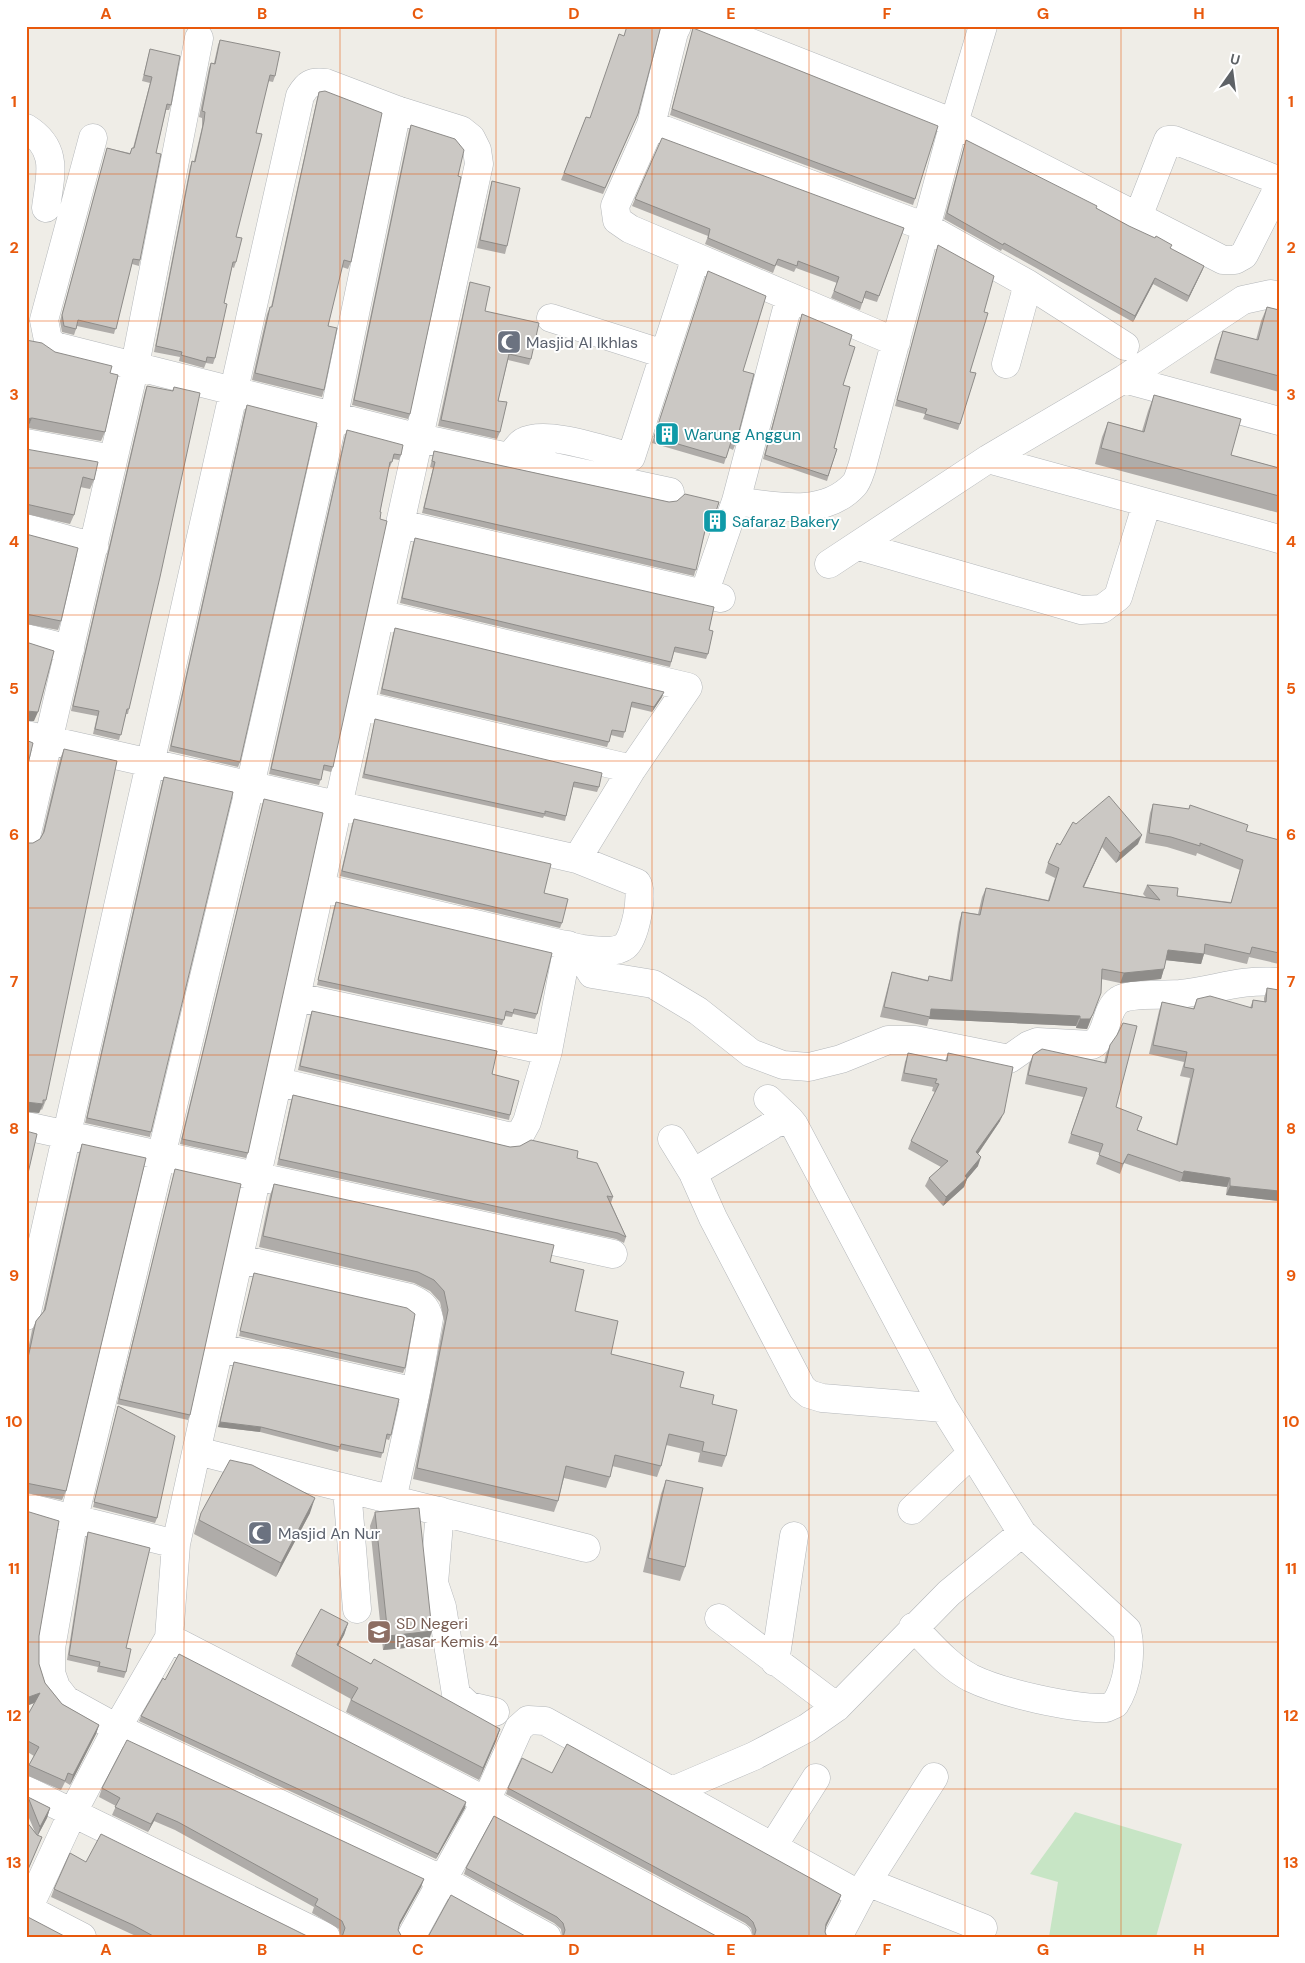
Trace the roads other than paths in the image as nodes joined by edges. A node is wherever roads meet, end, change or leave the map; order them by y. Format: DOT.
graph roads {
  1 [pos="677,26"];
  2 [pos="708,26"];
  3 [pos="983,26"];
  4 [pos="199,38"];
  5 [pos="397,110"];
  6 [pos="954,123"];
  7 [pos="651,125"];
  8 [pos="26,128"];
  9 [pos="93,138"];
  10 [pos="1279,186"];
  11 [pos="46,208"];
  12 [pos="1138,217"];
  13 [pos="926,226"];
  14 [pos="696,257"];
  15 [pos="1028,284"];
  16 [pos="1279,296"];
  17 [pos="790,297"];
  18 [pos="551,318"];
  19 [pos="896,342"];
  20 [pos="1125,346"];
  21 [pos="664,354"];
  22 [pos="1006,364"];
  23 [pos="135,365"];
  24 [pos="1124,379"];
  25 [pos="234,391"];
  26 [pos="334,415"];
  27 [pos="1279,421"];
  28 [pos="420,438"];
  29 [pos="26,443"];
  30 [pos="510,457"];
  31 [pos="113,459"];
  32 [pos="988,459"];
  33 [pos="670,492"];
  34 [pos="736,501"];
  35 [pos="1147,503"];
  36 [pos="400,524"];
  37 [pos="26,528"];
  38 [pos="1279,539"];
  39 [pos="859,546"];
  40 [pos="94,547"];
  41 [pos="829,564"];
  42 [pos="383,615"];
  43 [pos="26,638"];
  44 [pos="70,649"];
  45 [pos="364,706"];
  46 [pos="37,737"];
  47 [pos="149,764"];
  48 [pos="632,769"];
  49 [pos="250,786"];
  50 [pos="342,805"];
  51 [pos="26,837"];
  52 [pos="577,859"];
  53 [pos="322,888"];
  54 [pos="591,949"];
  55 [pos="1279,982"];
  56 [pos="297,997"];
  57 [pos="548,1050"];
  58 [pos="278,1082"];
  59 [pos="768,1099"];
  60 [pos="790,1120"];
  61 [pos="26,1126"];
  62 [pos="67,1134"];
  63 [pos="672,1139"];
  64 [pos="161,1155"];
  65 [pos="693,1172"];
  66 [pos="257,1177"];
  67 [pos="613,1254"];
  68 [pos="240,1259"];
  69 [pos="26,1316"];
  70 [pos="220,1348"];
  71 [pos="416,1392"];
  72 [pos="944,1408"];
  73 [pos="197,1451"];
  74 [pos="972,1452"];
  75 [pos="347,1489"];
  76 [pos="392,1500"];
  77 [pos="26,1507"];
  78 [pos="912,1510"];
  79 [pos="440,1511"];
  80 [pos="74,1518"];
  81 [pos="1022,1533"];
  82 [pos="794,1536"];
  83 [pos="176,1544"];
  84 [pos="586,1548"];
  85 [pos="357,1609"];
  86 [pos="719,1618"];
  87 [pos="913,1627"];
  88 [pos="169,1638"];
  89 [pos="775,1662"];
  90 [pos="836,1707"];
  91 [pos="495,1712"];
  92 [pos="117,1728"];
  93 [pos="934,1777"];
  94 [pos="816,1778"];
  95 [pos="26,1790"];
  96 [pos="672,1791"];
  97 [pos="486,1801"];
  98 [pos="73,1812"];
  99 [pos="773,1846"];
  100 [pos="441,1879"];
  101 [pos="864,1889"];
  102 [pos="27,1908"];
  103 [pos="983,1928"];
  104 [pos="82,1937"];
  105 [pos="326,1937"];
  106 [pos="410,1937"];
  107 [pos="547,1937"];
  108 [pos="738,1937"];
  109 [pos="838,1937"];
  1 -- 7 [label="street"];
  2 -- 6 [label="street"];
  3 -- 6 [label="street"];
  4 -- 23 [label="street"];
  5 -- 25 [label="street"];
  5 -- 26 [label="street"];
  5 -- 28 [label="street"];
  6 -- 12 [label="street"];
  6 -- 13 [label="street"];
  7 -- 13 [label="street"];
  7 -- 14 [label="street"];
  8 -- 11 [label="street"];
  9 -- 23 [label="street"];
  10 -- 12 [label="street"];
  10 -- 12 [label="street"];
  13 -- 15 [label="street"];
  13 -- 19 [label="street"];
  14 -- 17 [label="street"];
  14 -- 21 [label="street"];
  15 -- 20 [label="street"];
  15 -- 22 [label="street"];
  16 -- 24 [label="street"];
  17 -- 19 [label="street"];
  17 -- 34 [label="street"];
  18 -- 21 [label="street"];
  19 -- 34 [label="street"];
  21 -- 30 [label="street"];
  23 -- 25 [label="street"];
  23 -- 31 [label="street"];
  24 -- 27 [label="street"];
  24 -- 32 [label="street"];
  25 -- 26 [label="street"];
  25 -- 47 [label="street"];
  26 -- 28 [label="street"];
  26 -- 49 [label="street"];
  28 -- 30 [label="street"];
  28 -- 36 [label="street"];
  29 -- 31 [label="street"];
  30 -- 33 [label="street"];
  31 -- 40 [label="street"];
  32 -- 35 [label="street"];
  32 -- 39 [label="street"];
  34 -- 36 [label="street"];
  35 -- 38 [label="street"];
  35 -- 39 [label="street"];
  36 -- 42 [label="street"];
  37 -- 40 [label="street"];
  39 -- 41 [label="street"];
  40 -- 44 [label="street"];
  42 -- 45 [label="street"];
  42 -- 48 [label="street"];
  43 -- 44 [label="street"];
  44 -- 46 [label="street"];
  45 -- 48 [label="street"];
  45 -- 50 [label="street"];
  46 -- 47 [label="street"];
  46 -- 51 [label="street"];
  47 -- 49 [label="street"];
  47 -- 62 [label="street"];
  48 -- 52 [label="street"];
  49 -- 50 [label="street"];
  49 -- 64 [label="street"];
  50 -- 52 [label="street"];
  50 -- 53 [label="street"];
  52 -- 54 [label="street"];
  53 -- 54 [label="street"];
  53 -- 56 [label="street"];
  54 -- 55 [label="street"];
  54 -- 57 [label="street"];
  56 -- 57 [label="street"];
  56 -- 58 [label="street"];
  57 -- 58 [label="street"];
  58 -- 66 [label="street"];
  59 -- 60 [label="street"];
  60 -- 65 [label="street"];
  60 -- 72 [label="street"];
  61 -- 62 [label="street"];
  62 -- 64 [label="street"];
  62 -- 69 [label="street"];
  63 -- 65 [label="street"];
  64 -- 66 [label="street"];
  64 -- 80 [label="street"];
  65 -- 72 [label="street"];
  66 -- 67 [label="street"];
  66 -- 68 [label="street"];
  68 -- 70 [label="street"];
  68 -- 71 [label="street"];
  70 -- 71 [label="street"];
  70 -- 73 [label="street"];
  71 -- 76 [label="street"];
  72 -- 74 [label="street"];
  73 -- 75 [label="street"];
  73 -- 83 [label="street"];
  74 -- 78 [label="street"];
  74 -- 81 [label="street"];
  75 -- 76 [label="street"];
  75 -- 85 [label="street"];
  76 -- 79 [label="street"];
  77 -- 80 [label="street"];
  79 -- 84 [label="street"];
  79 -- 91 [label="street"];
  80 -- 83 [label="street"];
  80 -- 92 [label="street"];
  81 -- 87 [label="street"];
  81 -- 87 [label="street"];
  82 -- 89 [label="street"];
  83 -- 88 [label="street"];
  86 -- 89 [label="street"];
  87 -- 90 [label="street"];
  88 -- 92 [label="street"];
  88 -- 97 [label="street"];
  89 -- 90 [label="street"];
  90 -- 96 [label="street"];
  92 -- 98 [label="street"];
  92 -- 100 [label="street"];
  93 -- 101 [label="street"];
  94 -- 99 [label="street"];
  95 -- 98 [label="street"];
  96 -- 97 [label="street"];
  96 -- 99 [label="street"];
  97 -- 100 [label="street"];
  97 -- 108 [label="street"];
  98 -- 102 [label="street"];
  98 -- 105 [label="street"];
  99 -- 101 [label="street"];
  100 -- 106 [label="street"];
  100 -- 107 [label="street"];
  101 -- 103 [label="street"];
  101 -- 109 [label="street"];
  102 -- 104 [label="street"];
}
